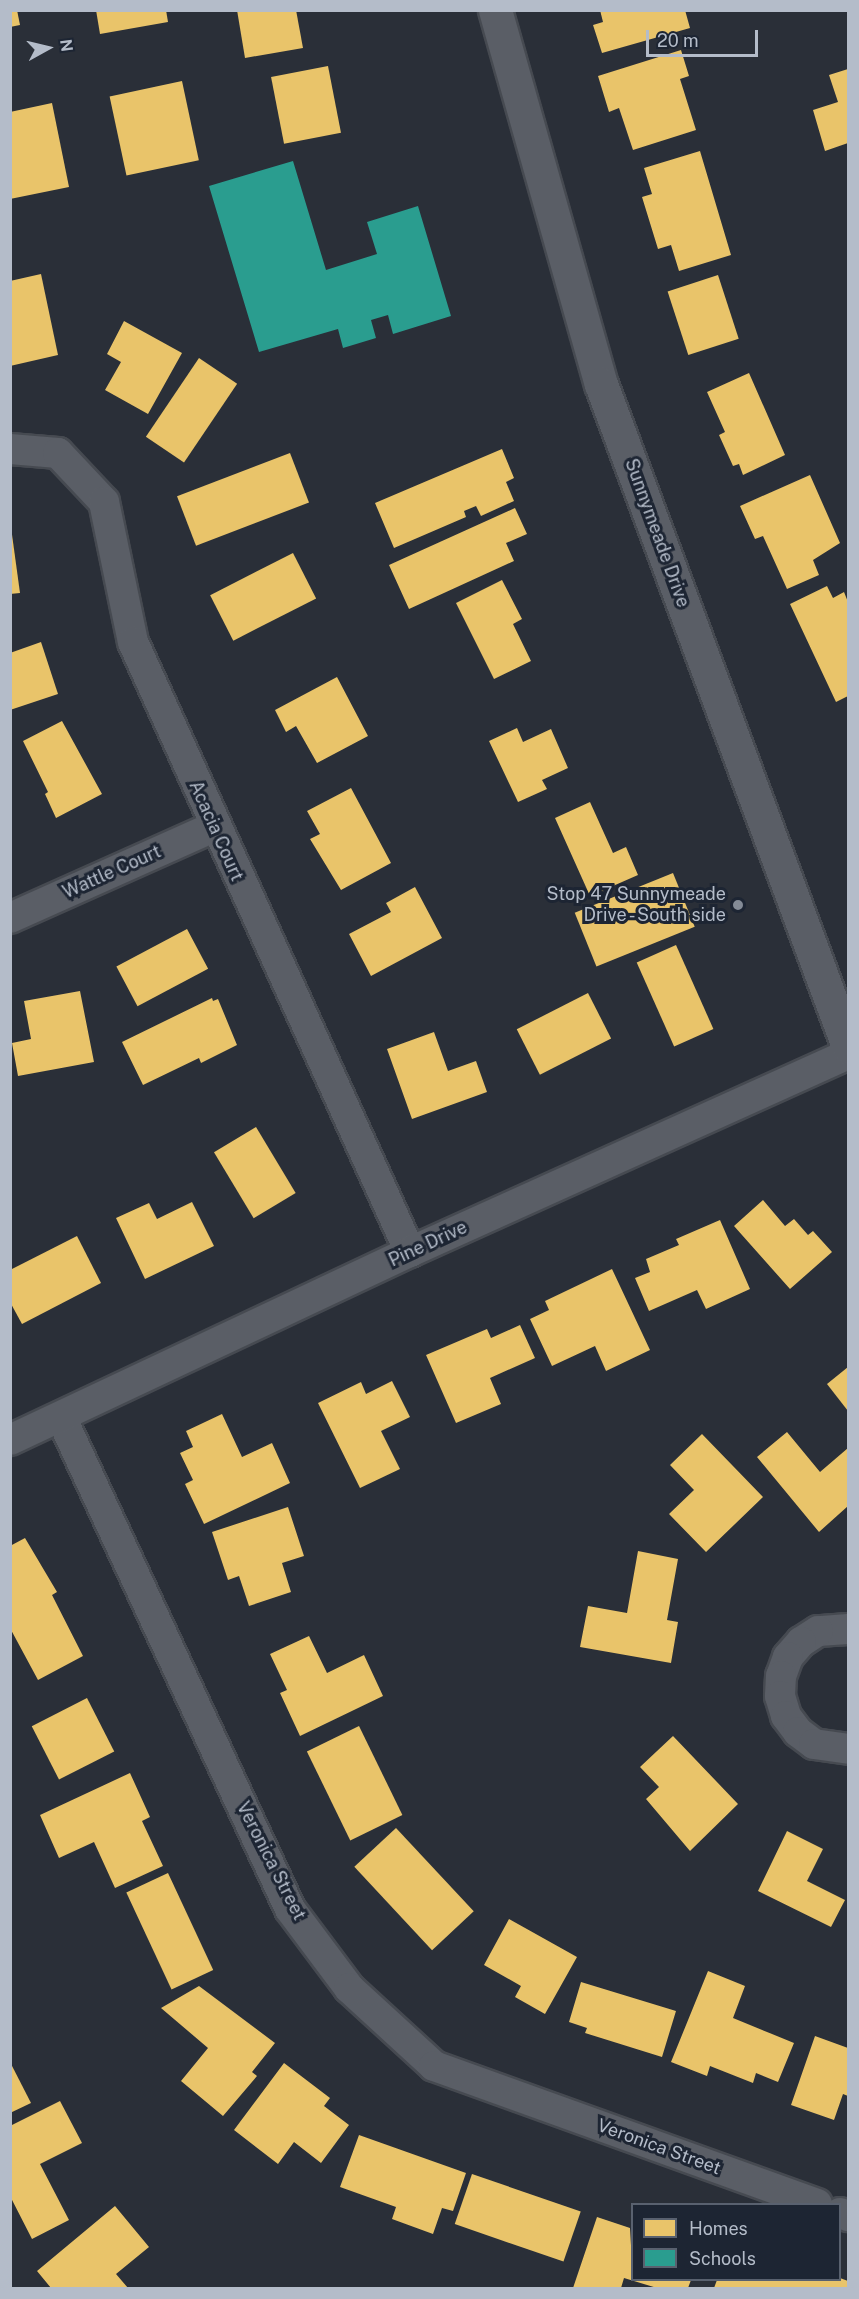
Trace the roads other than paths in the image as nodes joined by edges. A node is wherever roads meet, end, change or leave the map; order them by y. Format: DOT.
graph roads {
  1 [pos="495,10"];
  2 [pos="10,449"];
  3 [pos="213,827"];
  4 [pos="10,918"];
  5 [pos="849,1046"];
  6 [pos="849,1054"];
  7 [pos="410,1252"];
  8 [pos="61,1417"];
  9 [pos="10,1440"];
  10 [pos="849,1629"];
  11 [pos="849,1749"];
  12 [pos="811,2203"];
  1 -- 5 [label="street, Sunnymeade Drive"];
  2 -- 3 [label="street, Acacia Court"];
  3 -- 4 [label="street, Wattle Court"];
  3 -- 7 [label="street, Acacia Court"];
  6 -- 7 [label="street, Pine Drive"];
  7 -- 8 [label="street, Pine Drive"];
  8 -- 9 [label="street, Pine Drive"];
  8 -- 12 [label="street, Veronica Street"];
  10 -- 11 [label="street"];
}
